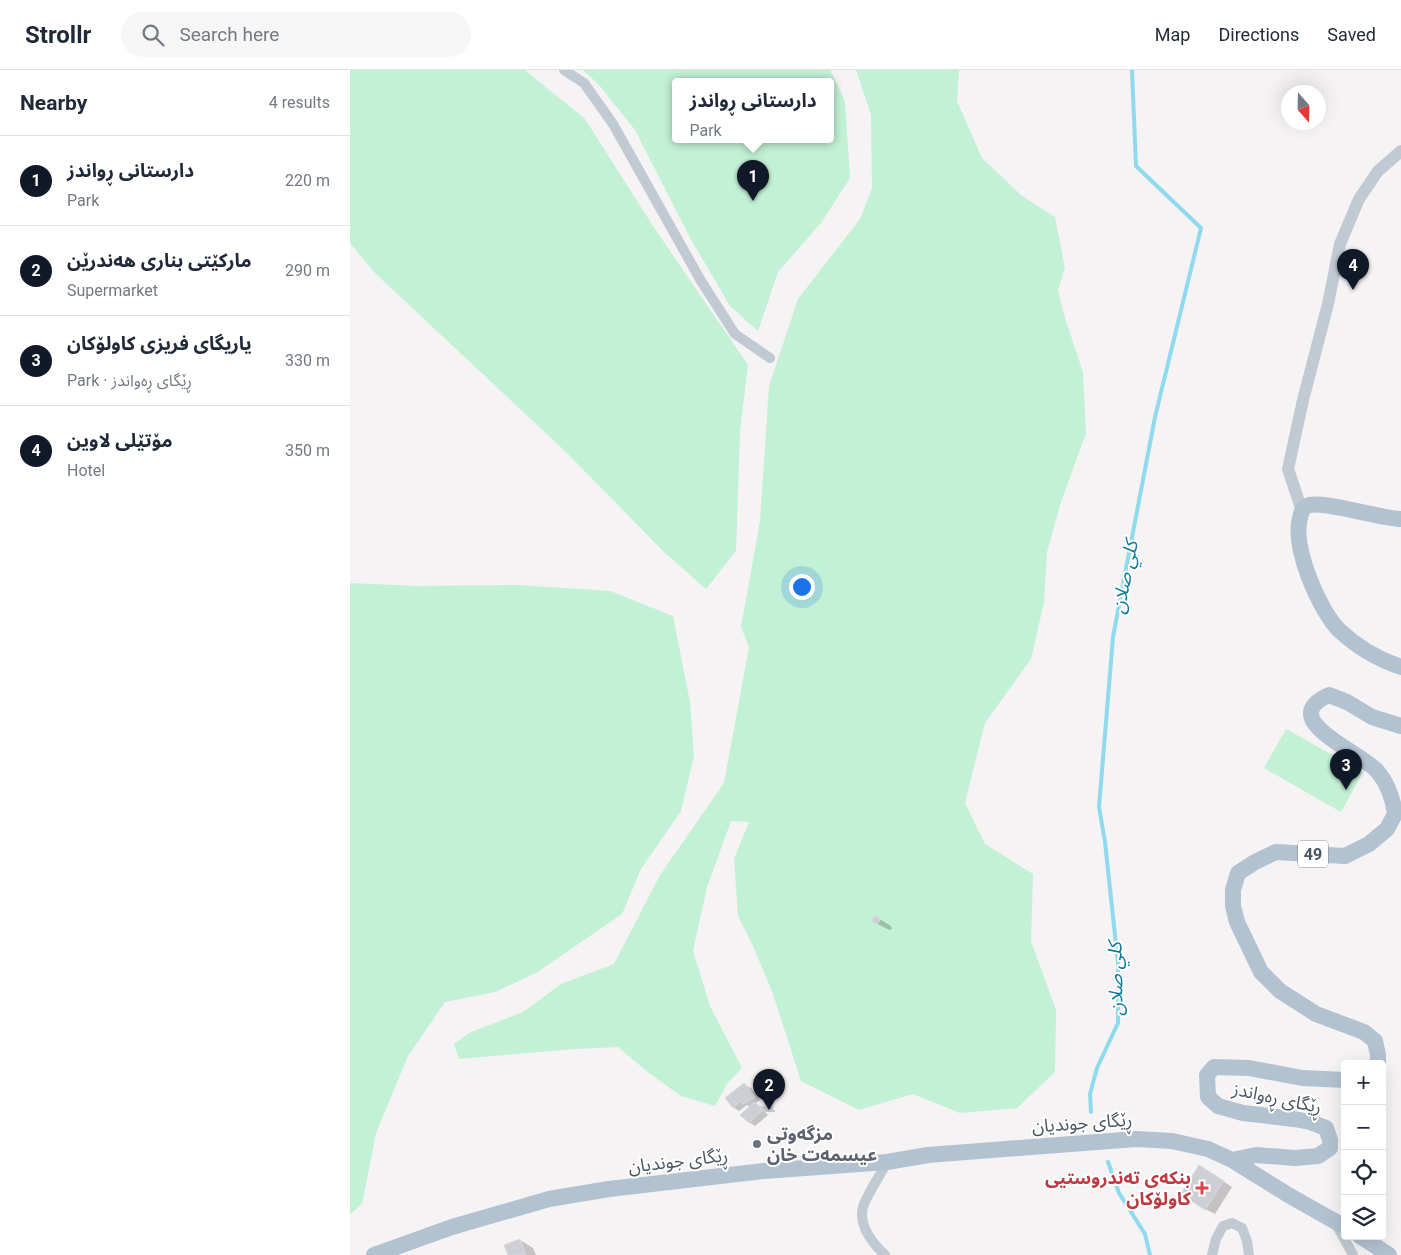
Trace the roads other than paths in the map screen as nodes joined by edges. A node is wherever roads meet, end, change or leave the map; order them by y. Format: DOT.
graph roads {
  1 [pos="564,70"];
  2 [pos="1401,151"];
  3 [pos="770,358"];
  4 [pos="1302,511"];
  5 [pos="1401,519"];
  6 [pos="1401,667"];
  7 [pos="1401,726"];
  8 [pos="1378,1060"];
  9 [pos="1341,1080"];
  10 [pos="1232,1160"];
  11 [pos="887,1162"];
  12 [pos="1339,1224"];
  13 [pos="1366,1240"];
  14 [pos="874,1251"];
  15 [pos="374,1255"];
  16 [pos="886,1255"];
  17 [pos="1212,1255"];
  18 [pos="1249,1255"];
  19 [pos="1353,1255"];
  20 [pos="1389,1255"];
  1 -- 3 [label="street"];
  2 -- 4 [label="street"];
  4 -- 5 [label="main road"];
  4 -- 6 [label="main road"];
  7 -- 8 [label="main road, 49"];
  9 -- 10 [label="main road, ڕێگای ڕەواندز"];
  10 -- 11 [label="main road, ڕێگای جوندیان"];
  10 -- 12 [label="main road, ڕێگای جوندیان"];
  11 -- 14 [label="street"];
  11 -- 15 [label="main road, ڕێگای جوندیان"];
  12 -- 19 [label="street"];
  13 -- 20 [label="main road"];
  14 -- 16 [label="street"];
  17 -- 18 [label="street"];
}
